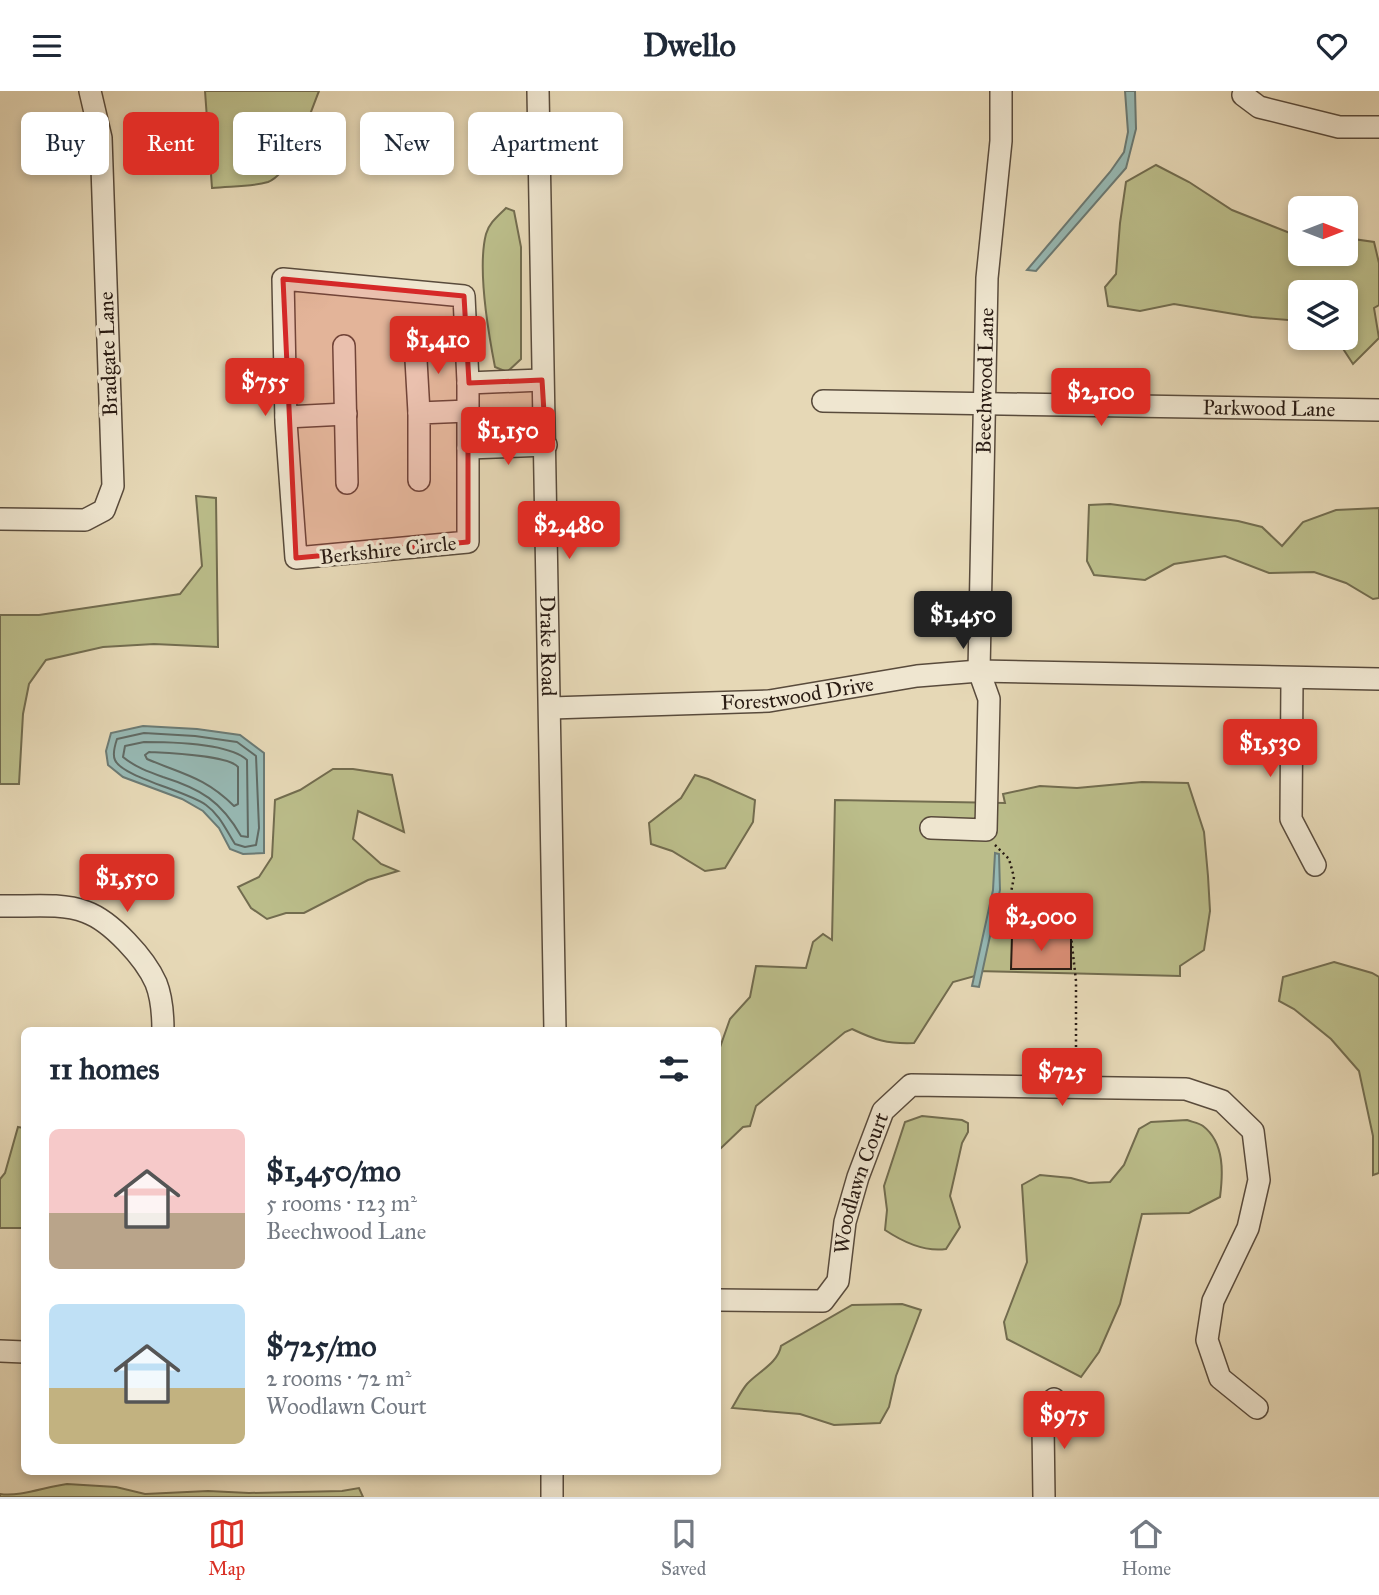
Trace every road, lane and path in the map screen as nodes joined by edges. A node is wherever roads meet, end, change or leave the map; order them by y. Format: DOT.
graph roads {
  1 [pos="90,91"];
  2 [pos="538,91"];
  3 [pos="1001,91"];
  4 [pos="1243,96"];
  5 [pos="1379,127"];
  6 [pos="415,342"];
  7 [pos="344,346"];
  8 [pos="542,380"];
  9 [pos="468,383"];
  10 [pos="823,401"];
  11 [pos="985,405"];
  12 [pos="1379,410"];
  13 [pos="468,411"];
  14 [pos="419,413"];
  15 [pos="346,414"];
  16 [pos="286,417"];
  17 [pos="546,445"];
  18 [pos="468,448"];
  19 [pos="419,480"];
  20 [pos="347,483"];
  21 [pos="0,519"];
  22 [pos="979,671"];
  23 [pos="1292,679"];
  24 [pos="1379,679"];
  25 [pos="551,708"];
  26 [pos="931,828"];
  27 [pos="986,830"];
  28 [pos="1315,866"];
  29 [pos="0,906"];
  30 [pos="163,1027"];
  31 [pos="555,1027"];
  32 [pos="1076,1087"];
  33 [pos="721,1300"];
  34 [pos="0,1351"];
  35 [pos="21,1352"];
  36 [pos="1054,1399"];
  37 [pos="1257,1408"];
  38 [pos="552,1475"];
  39 [pos="552,1497"];
  40 [pos="1044,1497"];
  1 -- 21 [label="street, Bradgate Lane"];
  2 -- 8 [label="street, Drake Road"];
  3 -- 11 [label="street, Beechwood Lane"];
  4 -- 5 [label="street"];
  6 -- 14 [label="street"];
  7 -- 15 [label="street"];
  8 -- 9 [label="street"];
  8 -- 17 [label="street, Drake Road"];
  9 -- 13 [label="street"];
  9 -- 16 [label="street, Berkshire Circle"];
  10 -- 11 [label="street, Parkwood Lane"];
  11 -- 12 [label="street, Parkwood Lane"];
  11 -- 22 [label="street, Beechwood Lane"];
  13 -- 14 [label="street"];
  13 -- 18 [label="street"];
  14 -- 19 [label="street"];
  15 -- 16 [label="street"];
  15 -- 20 [label="street"];
  16 -- 18 [label="street, Berkshire Circle"];
  17 -- 18 [label="street"];
  17 -- 25 [label="street, Drake Road"];
  22 -- 23 [label="street, Forestwood Drive"];
  22 -- 25 [label="street, Forestwood Drive"];
  22 -- 27 [label="street, Beechwood Lane"];
  23 -- 24 [label="street, Forestwood Drive"];
  23 -- 28 [label="street"];
  25 -- 31 [label="street, Drake Road"];
  26 -- 27 [label="street"];
  27 -- 32 [label="path"];
  29 -- 30 [label="street"];
  32 -- 33 [label="street, Woodlawn Court"];
  32 -- 37 [label="street, Woodlawn Court"];
  34 -- 35 [label="street"];
  36 -- 40 [label="street"];
  38 -- 39 [label="street"];
}
